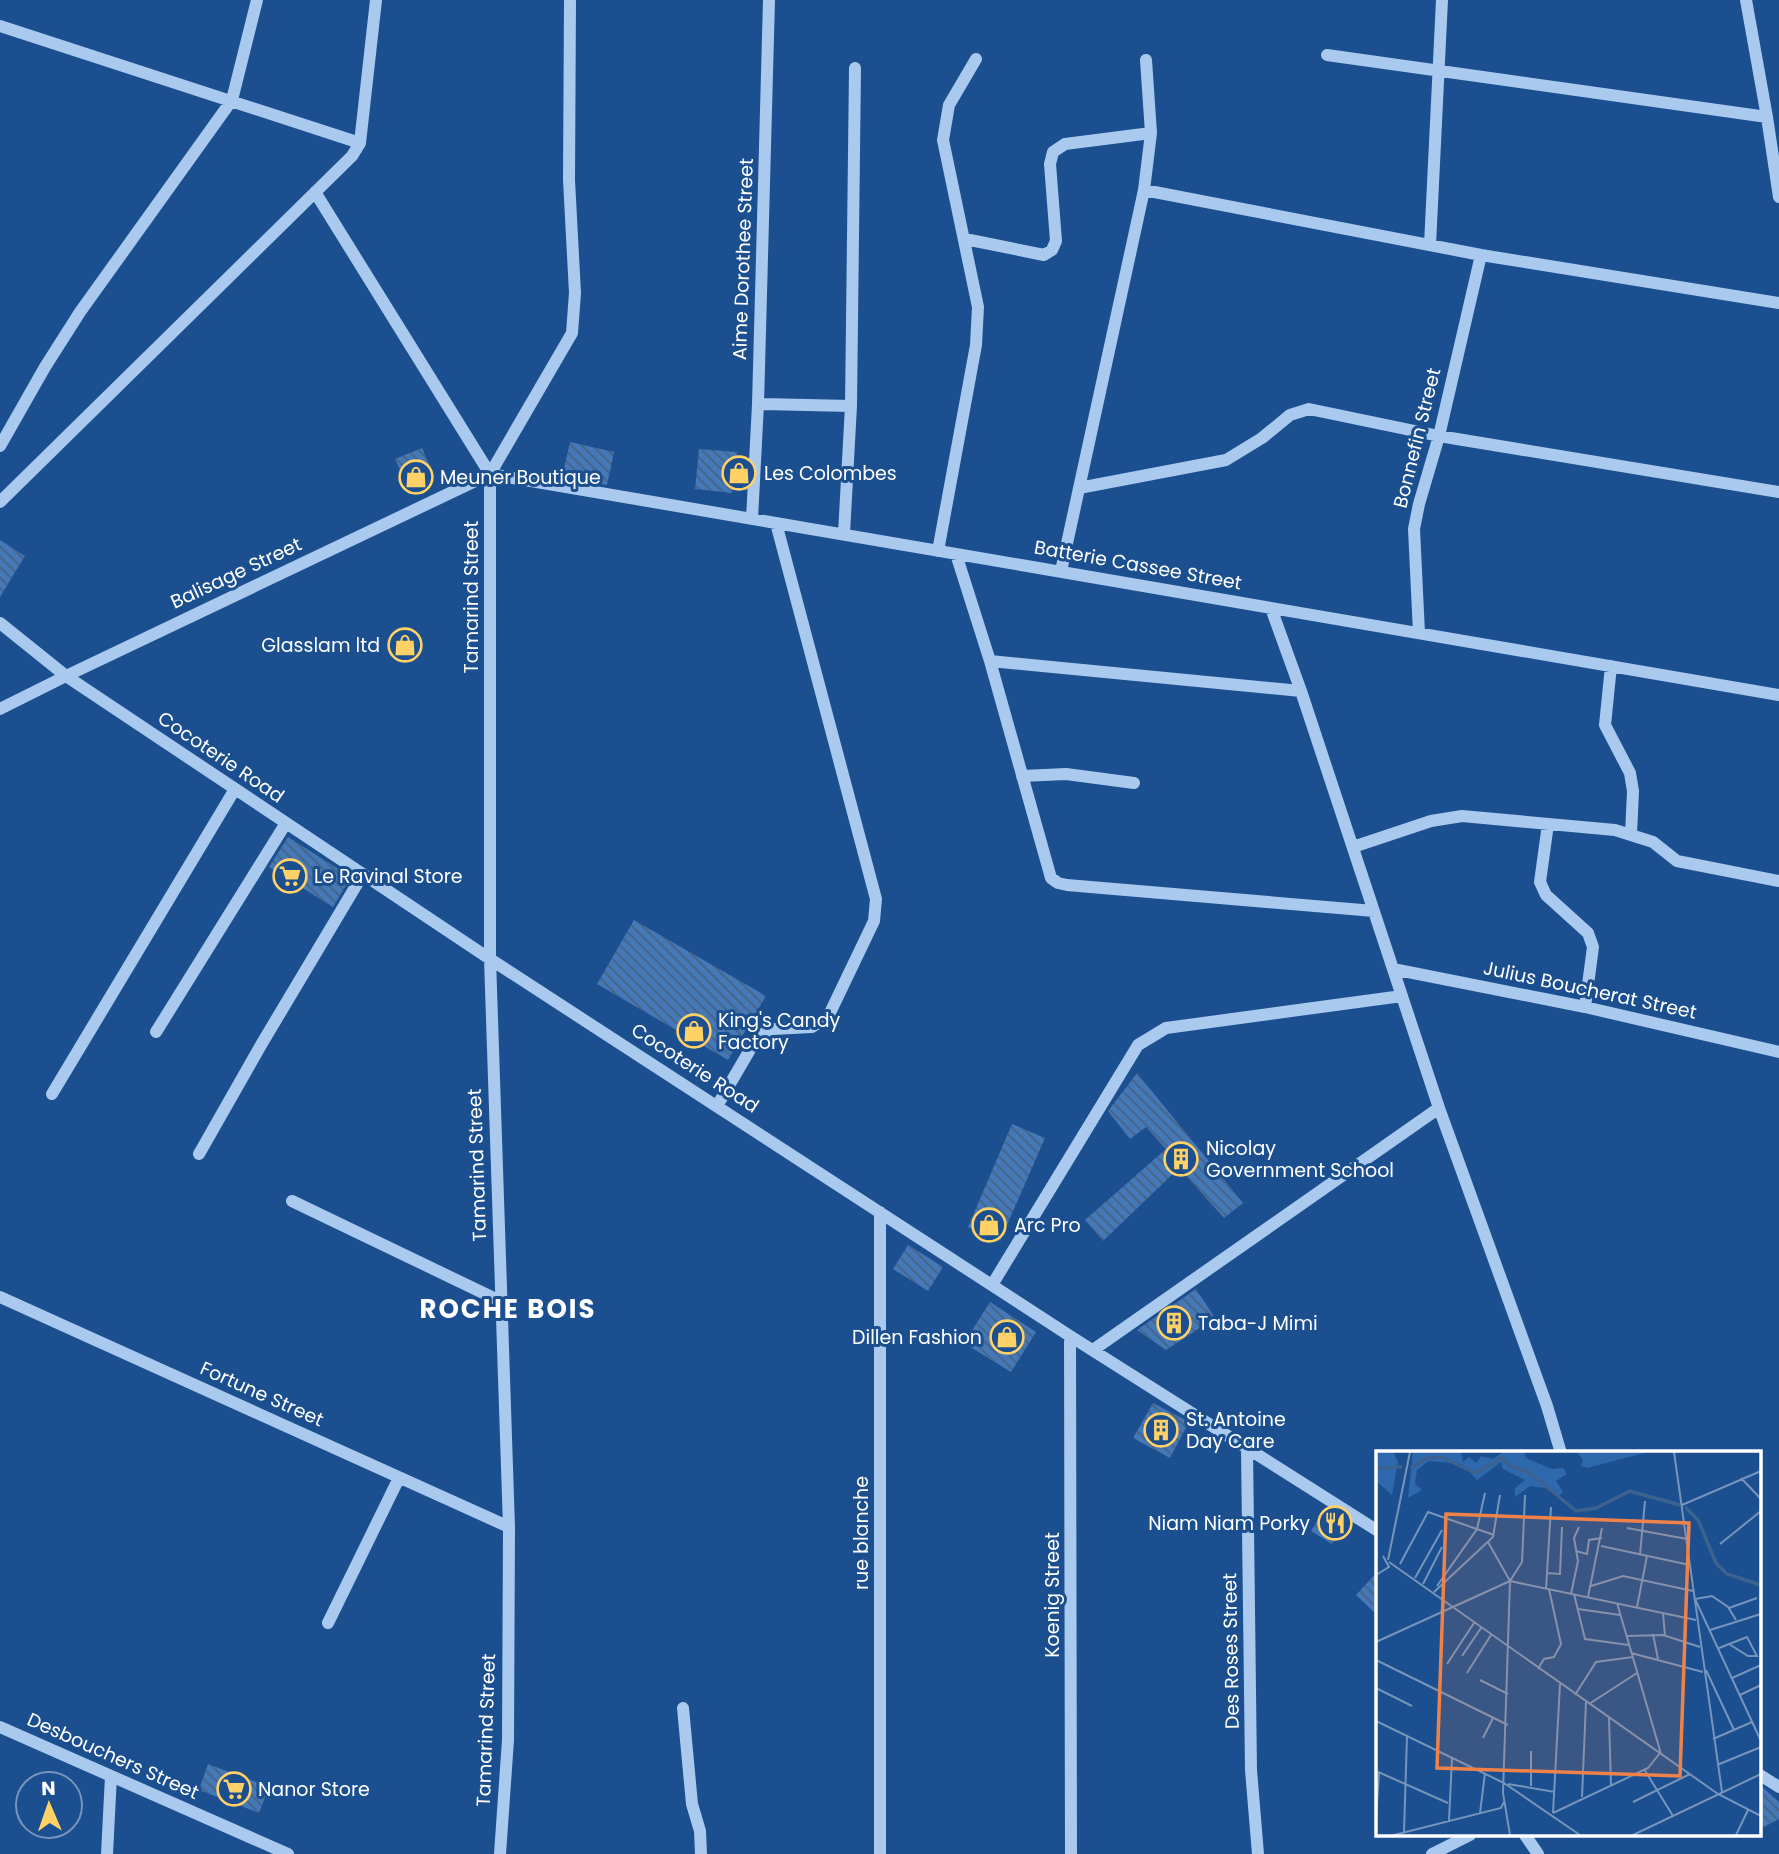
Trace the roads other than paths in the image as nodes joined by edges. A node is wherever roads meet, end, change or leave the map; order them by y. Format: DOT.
graph roads {
  1 [pos="257,0"];
  2 [pos="376,0"];
  3 [pos="570,0"];
  4 [pos="769,0"];
  5 [pos="1442,0"];
  6 [pos="1746,0"];
  7 [pos="0,26"];
  8 [pos="1327,55"];
  9 [pos="976,59"];
  10 [pos="1146,60"];
  11 [pos="855,68"];
  12 [pos="1438,71"];
  13 [pos="232,100"];
  14 [pos="1767,117"];
  15 [pos="1152,133"];
  16 [pos="360,143"];
  17 [pos="1144,190"];
  18 [pos="315,191"];
  19 [pos="1779,197"];
  20 [pos="965,239"];
  21 [pos="1430,246"];
  22 [pos="1482,256"];
  23 [pos="1779,303"];
  24 [pos="758,404"];
  25 [pos="851,405"];
  26 [pos="1439,436"];
  27 [pos="0,446"];
  28 [pos="490,474"];
  29 [pos="1079,488"];
  30 [pos="1779,492"];
  31 [pos="0,502"];
  32 [pos="752,519"];
  33 [pos="776,523"];
  34 [pos="844,534"];
  35 [pos="938,551"];
  36 [pos="956,554"];
  37 [pos="1060,572"];
  38 [pos="1271,608"];
  39 [pos="0,623"];
  40 [pos="1419,633"];
  41 [pos="990,661"];
  42 [pos="1611,666"];
  43 [pos="65,676"];
  44 [pos="1301,691"];
  45 [pos="1779,695"];
  46 [pos="0,709"];
  47 [pos="1022,776"];
  48 [pos="1134,783"];
  49 [pos="235,789"];
  50 [pos="286,823"];
  51 [pos="1548,824"];
  52 [pos="1631,835"];
  53 [pos="1353,847"];
  54 [pos="363,874"];
  55 [pos="1779,881"];
  56 [pos="1374,911"];
  57 [pos="490,959"];
  58 [pos="1393,969"];
  59 [pos="1402,996"];
  60 [pos="1585,1007"];
  61 [pos="156,1032"];
  62 [pos="1779,1052"];
  63 [pos="52,1094"];
  64 [pos="717,1106"];
  65 [pos="1438,1108"];
  66 [pos="199,1154"];
  67 [pos="292,1200"];
  68 [pos="880,1212"];
  69 [pos="992,1284"];
  70 [pos="0,1297"];
  71 [pos="500,1301"];
  72 [pos="1070,1336"];
  73 [pos="1093,1350"];
  74 [pos="1247,1448"];
  75 [pos="1561,1451"];
  76 [pos="399,1478"];
  77 [pos="509,1527"];
  78 [pos="1376,1530"];
  79 [pos="328,1623"];
  80 [pos="683,1708"];
  81 [pos="0,1727"];
  82 [pos="1762,1775"];
  83 [pos="111,1776"];
  84 [pos="1779,1787"];
  85 [pos="1468,1836"];
  86 [pos="1526,1836"];
  87 [pos="107,1854"];
  88 [pos="288,1854"];
  89 [pos="500,1854"];
  90 [pos="701,1854"];
  91 [pos="880,1854"];
  92 [pos="1071,1854"];
  93 [pos="1258,1854"];
  94 [pos="1432,1854"];
  95 [pos="1538,1854"];
  1 -- 13 [label="street"];
  2 -- 16 [label="street"];
  3 -- 28 [label="street"];
  4 -- 24 [label="street, Aime Dorothee Street"];
  5 -- 12 [label="street"];
  6 -- 14 [label="street"];
  7 -- 13 [label="street"];
  8 -- 12 [label="street"];
  9 -- 20 [label="street"];
  10 -- 15 [label="street"];
  11 -- 25 [label="street"];
  12 -- 14 [label="street"];
  12 -- 21 [label="street"];
  13 -- 16 [label="street"];
  13 -- 27 [label="street"];
  14 -- 19 [label="street"];
  15 -- 17 [label="street"];
  15 -- 20 [label="street"];
  16 -- 18 [label="street"];
  17 -- 21 [label="street"];
  17 -- 29 [label="street"];
  18 -- 28 [label="street"];
  18 -- 31 [label="street"];
  20 -- 35 [label="street"];
  21 -- 22 [label="street"];
  22 -- 23 [label="street"];
  22 -- 26 [label="street, Bonnefin Street"];
  24 -- 25 [label="street"];
  24 -- 32 [label="street, Aime Dorothee Street"];
  25 -- 34 [label="street"];
  26 -- 29 [label="street"];
  26 -- 30 [label="street"];
  26 -- 40 [label="street, Bonnefin Street"];
  28 -- 32 [label="street, Batterie Cassee Street"];
  28 -- 43 [label="street, Balisage Street"];
  28 -- 57 [label="street, Tamarind Street"];
  29 -- 37 [label="street"];
  32 -- 33 [label="street, Batterie Cassee Street"];
  33 -- 34 [label="street, Batterie Cassee Street"];
  33 -- 64 [label="street"];
  34 -- 35 [label="street, Batterie Cassee Street"];
  35 -- 36 [label="street, Batterie Cassee Street"];
  36 -- 37 [label="street, Batterie Cassee Street"];
  36 -- 41 [label="street"];
  37 -- 38 [label="street, Batterie Cassee Street"];
  38 -- 40 [label="street, Batterie Cassee Street"];
  38 -- 44 [label="street"];
  39 -- 43 [label="street, Cocoterie Road"];
  40 -- 42 [label="street, Batterie Cassee Street"];
  41 -- 44 [label="street"];
  41 -- 47 [label="street"];
  42 -- 45 [label="street, Batterie Cassee Street"];
  42 -- 52 [label="street"];
  43 -- 46 [label="street, Balisage Street"];
  43 -- 49 [label="street, Cocoterie Road"];
  44 -- 53 [label="street"];
  47 -- 48 [label="street"];
  47 -- 56 [label="street"];
  49 -- 50 [label="street, Cocoterie Road"];
  49 -- 63 [label="street"];
  50 -- 54 [label="street, Cocoterie Road"];
  50 -- 61 [label="street"];
  51 -- 52 [label="street"];
  51 -- 53 [label="street"];
  51 -- 60 [label="street"];
  52 -- 55 [label="street"];
  53 -- 56 [label="street"];
  54 -- 57 [label="street, Cocoterie Road"];
  54 -- 66 [label="street"];
  56 -- 58 [label="street"];
  57 -- 64 [label="street, Cocoterie Road"];
  57 -- 71 [label="street, Tamarind Street"];
  58 -- 59 [label="street"];
  58 -- 60 [label="street, Julius Boucherat Street"];
  59 -- 65 [label="street"];
  59 -- 69 [label="street"];
  60 -- 62 [label="street, Julius Boucherat Street"];
  64 -- 68 [label="street, Cocoterie Road"];
  65 -- 73 [label="street"];
  65 -- 75 [label="street"];
  67 -- 71 [label="street"];
  68 -- 69 [label="street, Cocoterie Road"];
  68 -- 91 [label="street, rue blanche"];
  69 -- 72 [label="street, Cocoterie Road"];
  70 -- 76 [label="street, Fortune Street"];
  71 -- 77 [label="street, Tamarind Street"];
  72 -- 73 [label="street, Cocoterie Road"];
  72 -- 92 [label="street, Koenig Street"];
  73 -- 74 [label="street, Cocoterie Road"];
  74 -- 78 [label="street, Cocoterie Road"];
  74 -- 93 [label="street, Des Roses Street"];
  76 -- 77 [label="street, Fortune Street"];
  76 -- 79 [label="street"];
  77 -- 89 [label="street, Tamarind Street"];
  80 -- 90 [label="street"];
  81 -- 83 [label="street, Desbouchers Street"];
  82 -- 84 [label="street"];
  83 -- 87 [label="street"];
  83 -- 88 [label="street, Desbouchers Street"];
  85 -- 94 [label="street"];
  86 -- 95 [label="street"];
}
